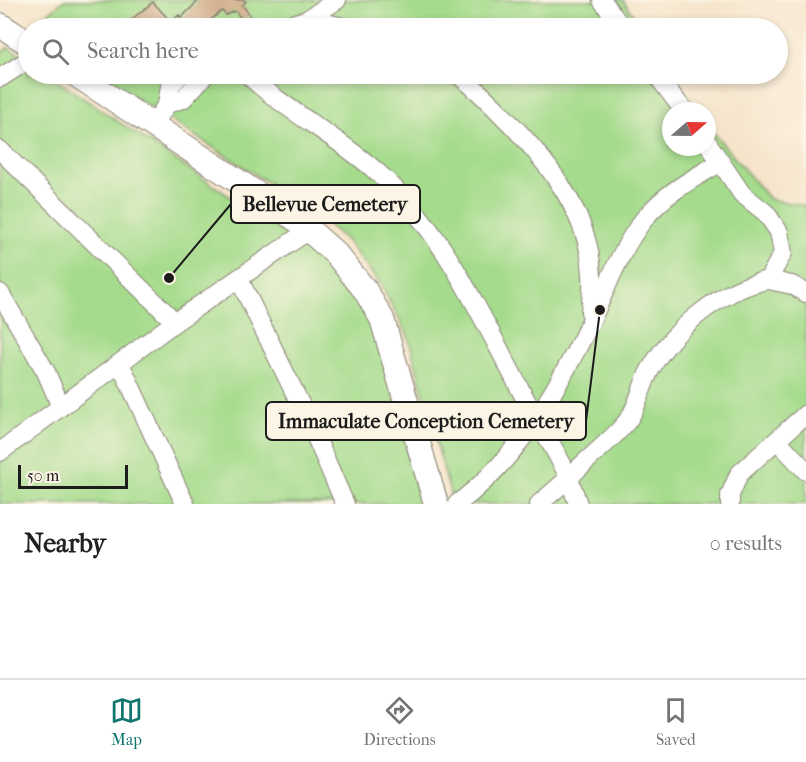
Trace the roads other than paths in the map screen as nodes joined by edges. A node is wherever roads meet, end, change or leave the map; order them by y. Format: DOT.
graph roads {
  1 [pos="337,0"];
  2 [pos="602,0"];
  3 [pos="310,18"];
  4 [pos="615,18"];
  5 [pos="0,25"];
  6 [pos="18,37"];
  7 [pos="18,66"];
  8 [pos="0,78"];
  9 [pos="96,84"];
  10 [pos="172,84"];
  11 [pos="197,84"];
  12 [pos="260,84"];
  13 [pos="468,84"];
  14 [pos="664,84"];
  15 [pos="677,102"];
  16 [pos="161,114"];
  17 [pos="0,150"];
  18 [pos="716,155"];
  19 [pos="721,162"];
  20 [pos="309,230"];
  21 [pos="239,279"];
  22 [pos="768,280"];
  23 [pos="0,293"];
  24 [pos="806,293"];
  25 [pos="175,322"];
  26 [pos="590,324"];
  27 [pos="120,363"];
  28 [pos="61,407"];
  29 [pos="806,414"];
  30 [pos="536,420"];
  31 [pos="777,440"];
  32 [pos="0,452"];
  33 [pos="806,471"];
  34 [pos="569,478"];
  35 [pos="185,504"];
  36 [pos="345,504"];
  37 [pos="436,504"];
  38 [pos="457,504"];
  39 [pos="539,504"];
  40 [pos="579,504"];
  41 [pos="730,504"];
  1 -- 3 [label="lane"];
  2 -- 4 [label="lane"];
  5 -- 6 [label="main road"];
  7 -- 8 [label="lane"];
  9 -- 16 [label="main road"];
  10 -- 16 [label="lane"];
  11 -- 16 [label="lane"];
  12 -- 30 [label="lane"];
  13 -- 26 [label="lane"];
  14 -- 15 [label="lane"];
  16 -- 20 [label="main road"];
  17 -- 25 [label="lane"];
  18 -- 19 [label="lane"];
  19 -- 22 [label="lane"];
  19 -- 26 [label="lane"];
  20 -- 21 [label="lane"];
  20 -- 37 [label="main road"];
  21 -- 25 [label="lane"];
  21 -- 36 [label="lane"];
  22 -- 24 [label="lane"];
  22 -- 34 [label="lane"];
  23 -- 28 [label="lane"];
  25 -- 27 [label="lane"];
  26 -- 30 [label="lane"];
  27 -- 28 [label="lane"];
  27 -- 35 [label="lane"];
  28 -- 32 [label="lane"];
  29 -- 31 [label="lane"];
  30 -- 34 [label="lane"];
  30 -- 38 [label="lane"];
  31 -- 33 [label="lane"];
  31 -- 41 [label="lane"];
  34 -- 39 [label="lane"];
  34 -- 40 [label="lane"];
}
